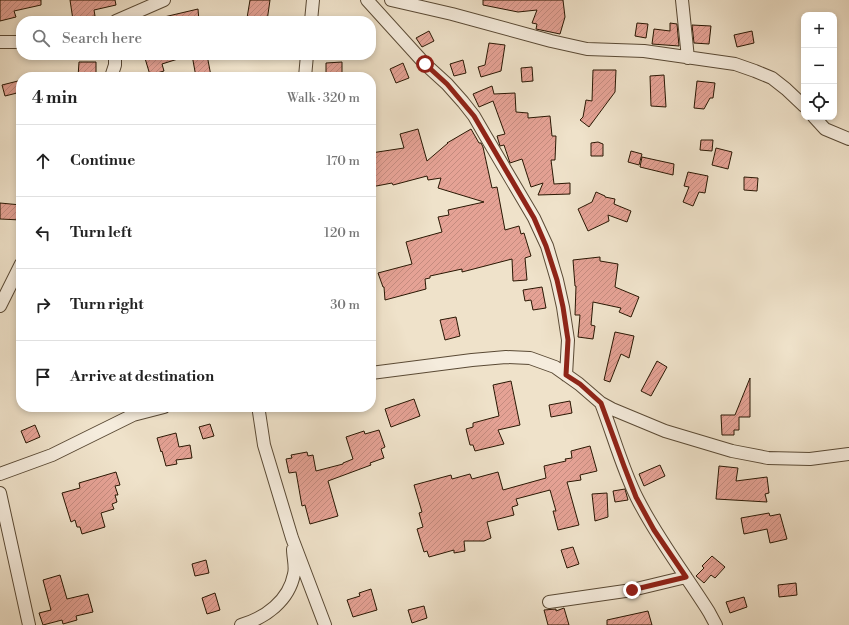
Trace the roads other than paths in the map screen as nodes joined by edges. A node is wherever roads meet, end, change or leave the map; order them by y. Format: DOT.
graph roads {
  1 [pos="164,0"];
  2 [pos="313,0"];
  3 [pos="367,0"];
  4 [pos="391,0"];
  5 [pos="682,0"];
  6 [pos="141,6"];
  7 [pos="124,16"];
  8 [pos="311,16"];
  9 [pos="0,42"];
  10 [pos="16,42"];
  11 [pos="688,58"];
  12 [pos="115,60"];
  13 [pos="307,60"];
  14 [pos="113,72"];
  15 [pos="305,72"];
  16 [pos="801,103"];
  17 [pos="817,120"];
  18 [pos="849,139"];
  19 [pos="16,274"];
  20 [pos="0,306"];
  21 [pos="376,372"];
  22 [pos="566,375"];
  23 [pos="601,403"];
  24 [pos="145,412"];
  25 [pos="259,412"];
  26 [pos="849,454"];
  27 [pos="0,474"];
  28 [pos="0,493"];
  29 [pos="292,538"];
  30 [pos="686,577"];
  31 [pos="549,602"];
  32 [pos="29,625"];
  33 [pos="240,625"];
  34 [pos="325,625"];
  35 [pos="716,625"];
  1 -- 6 [label="street"];
  2 -- 8 [label="street"];
  3 -- 22 [label="street"];
  4 -- 11 [label="street"];
  5 -- 11 [label="street"];
  6 -- 7 [label="street"];
  9 -- 10 [label="street"];
  11 -- 16 [label="street"];
  12 -- 14 [label="street"];
  13 -- 15 [label="street"];
  17 -- 18 [label="street"];
  19 -- 20 [label="street"];
  21 -- 22 [label="street"];
  22 -- 23 [label="street"];
  23 -- 26 [label="street"];
  23 -- 30 [label="street"];
  24 -- 27 [label="street"];
  25 -- 29 [label="street"];
  28 -- 32 [label="street"];
  29 -- 33 [label="street"];
  29 -- 34 [label="street"];
  30 -- 31 [label="street"];
  30 -- 35 [label="street"];
}
